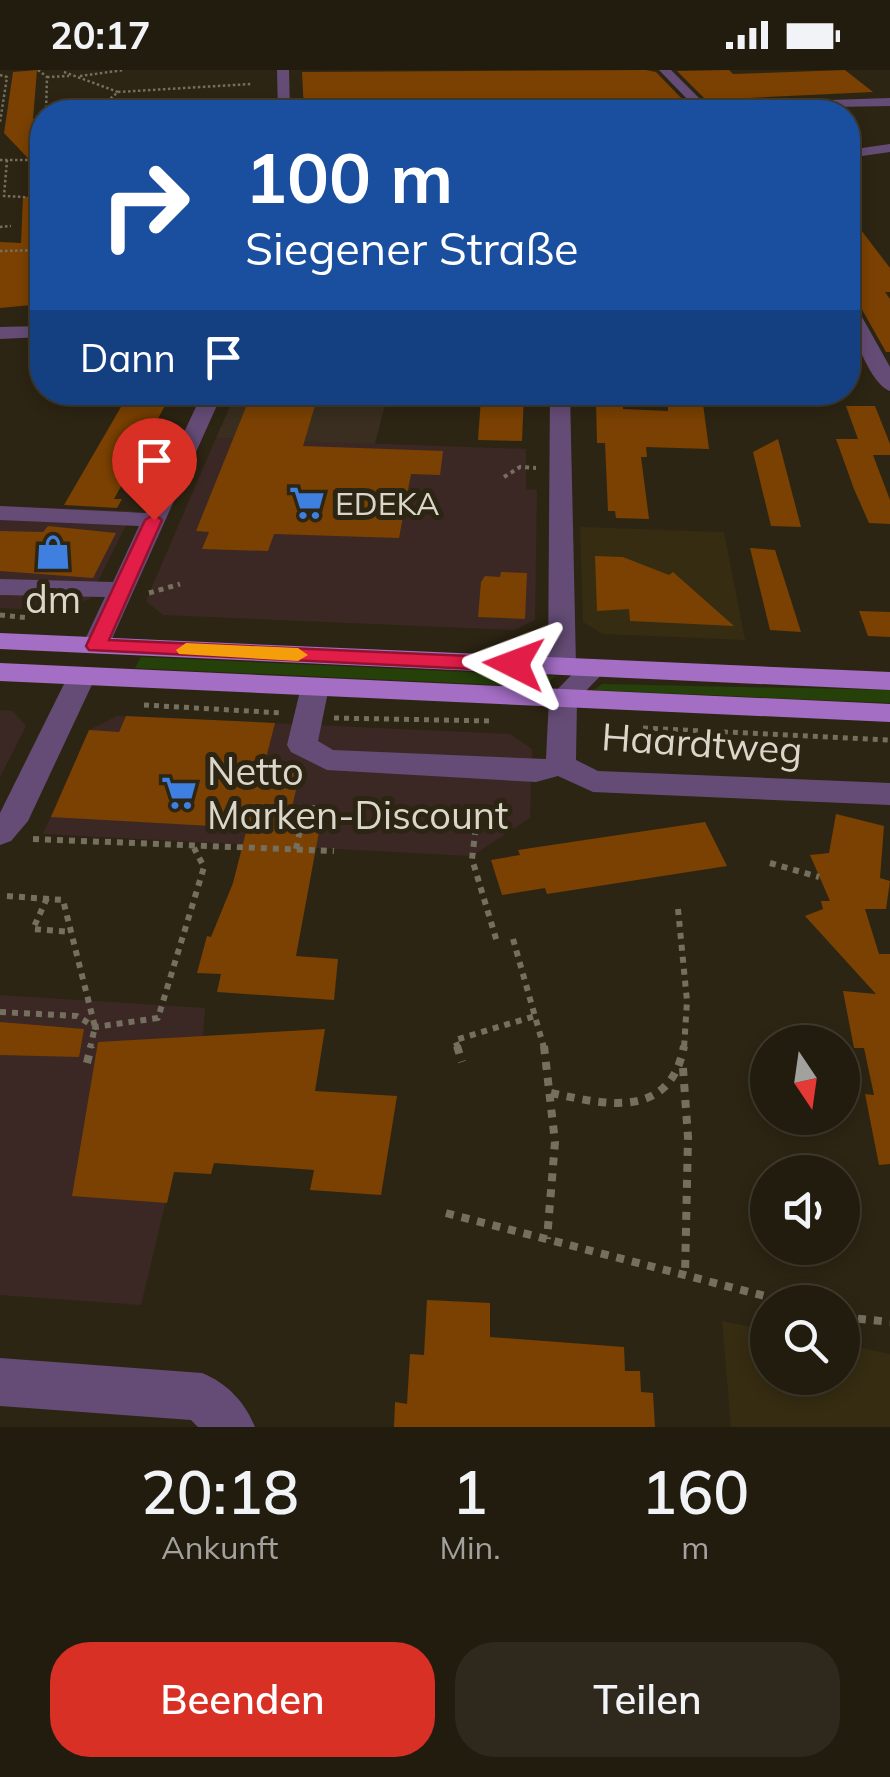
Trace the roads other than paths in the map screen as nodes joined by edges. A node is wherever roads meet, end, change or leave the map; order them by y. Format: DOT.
graph roads {
  1 [pos="283,70"];
  2 [pos="665,70"];
  3 [pos="284,100"];
  4 [pos="694,100"];
  5 [pos="890,102"];
  6 [pos="860,103"];
  7 [pos="890,148"];
  8 [pos="860,152"];
  9 [pos="860,326"];
  10 [pos="882,326"];
  11 [pos="30,332"];
  12 [pos="0,333"];
  13 [pos="860,337"];
  14 [pos="890,385"];
  15 [pos="207,405"];
  16 [pos="560,405"];
  17 [pos="0,513"];
  18 [pos="154,520"];
  19 [pos="131,593"];
  20 [pos="2,598"];
  21 [pos="0,642"];
  22 [pos="96,646"];
  23 [pos="562,666"];
  24 [pos="594,668"];
  25 [pos="0,672"];
  26 [pos="82,676"];
  27 [pos="890,681"];
  28 [pos="315,686"];
  29 [pos="564,698"];
  30 [pos="890,713"];
  31 [pos="561,765"];
  32 [pos="890,794"];
  33 [pos="0,833"];
  34 [pos="0,1382"];
  35 [pos="231,1427"];
  1 -- 3 [label="street"];
  2 -- 4 [label="street"];
  5 -- 6 [label="street"];
  7 -- 8 [label="street"];
  9 -- 10 [label="street"];
  11 -- 12 [label="street"];
  13 -- 14 [label="street"];
  15 -- 18 [label="street"];
  16 -- 23 [label="street"];
  17 -- 18 [label="street"];
  18 -- 19 [label="street"];
  19 -- 20 [label="street"];
  19 -- 22 [label="street"];
  21 -- 22 [label="main road"];
  22 -- 23 [label="main road"];
  22 -- 26 [label="main road"];
  23 -- 24 [label="main road"];
  24 -- 27 [label="main road"];
  24 -- 29 [label="street, Haardtweg"];
  25 -- 26 [label="main road"];
  26 -- 28 [label="main road"];
  26 -- 33 [label="street"];
  28 -- 29 [label="main road"];
  28 -- 31 [label="street"];
  29 -- 30 [label="main road"];
  29 -- 31 [label="street, Haardtweg"];
  31 -- 32 [label="street, Haardtweg"];
  34 -- 35 [label="street"];
}
